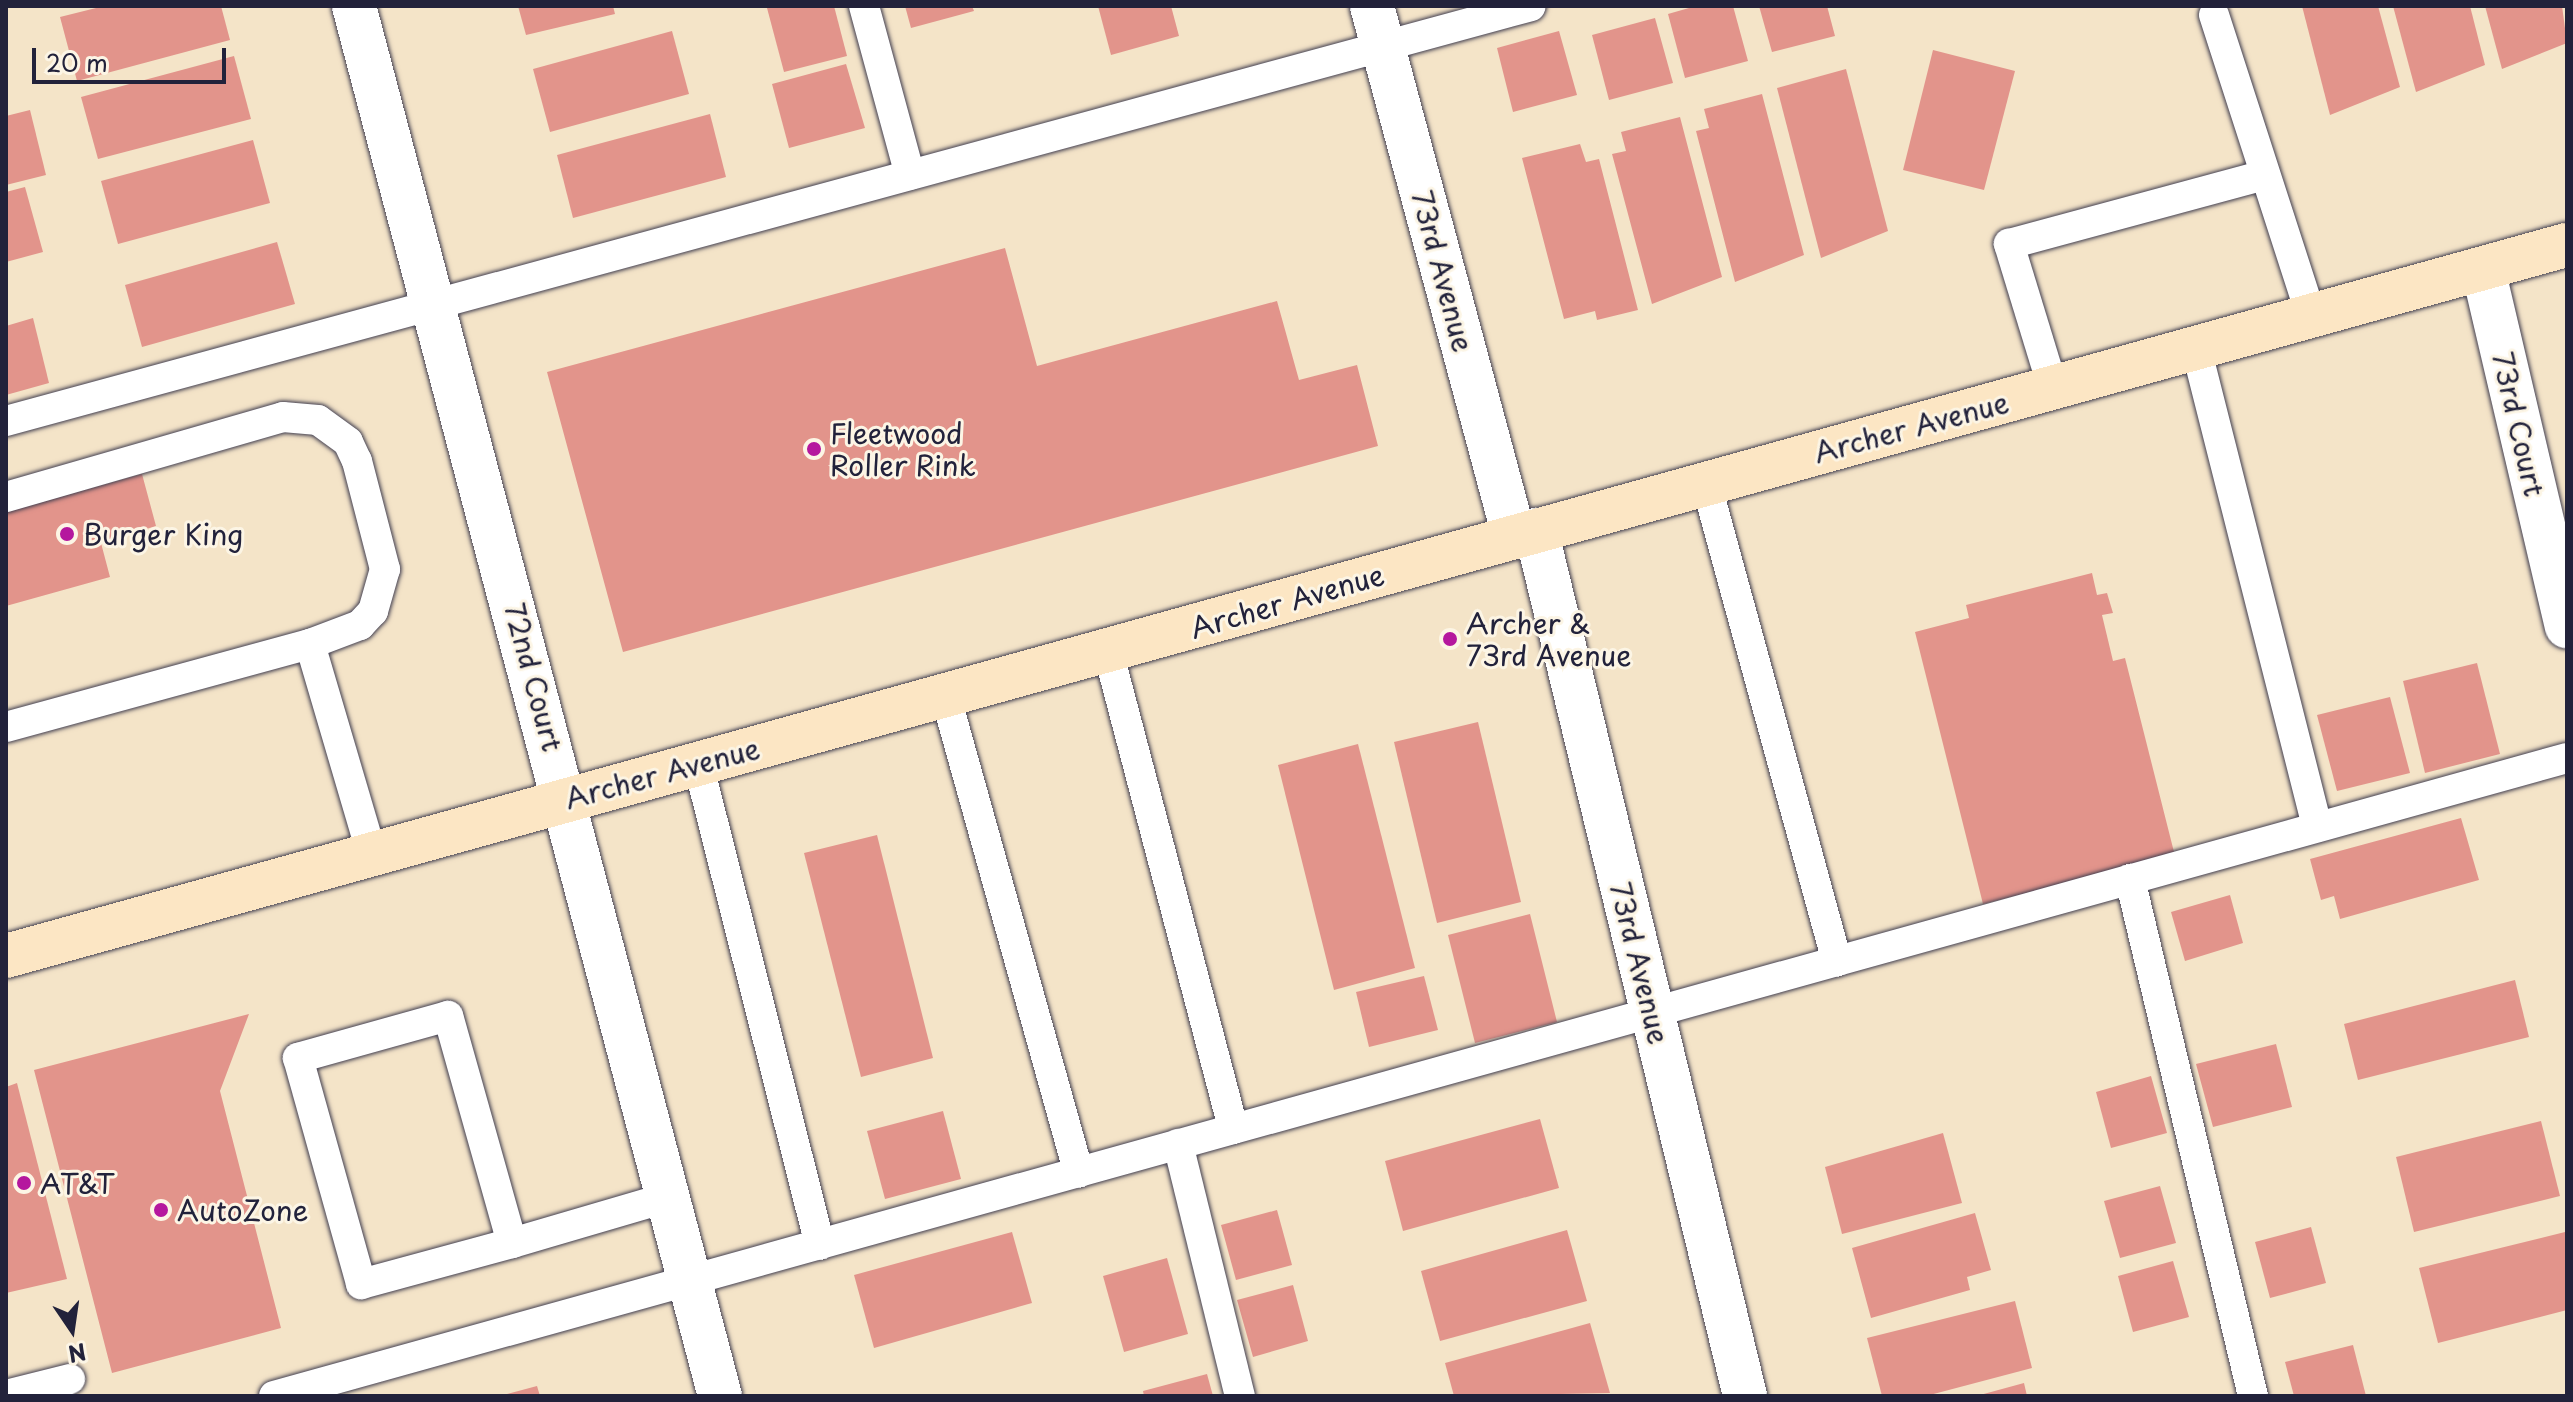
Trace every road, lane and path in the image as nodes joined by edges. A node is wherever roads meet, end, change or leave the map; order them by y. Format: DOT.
graph roads {
  1 [pos="354,6"];
  2 [pos="864,6"];
  3 [pos="1531,6"];
  4 [pos="2214,15"];
  5 [pos="1377,26"];
  6 [pos="910,175"];
  7 [pos="2265,175"];
  8 [pos="2567,245"];
  9 [pos="2483,269"];
  10 [pos="432,305"];
  11 [pos="2311,316"];
  12 [pos="2196,348"];
  13 [pos="2053,388"];
  14 [pos="6,421"];
  15 [pos="1706,483"];
  16 [pos="6,497"];
  17 [pos="1525,533"];
  18 [pos="2567,626"];
  19 [pos="310,644"];
  20 [pos="1108,651"];
  21 [pos="945,694"];
  22 [pos="6,727"];
  23 [pos="2567,758"];
  24 [pos="698,763"];
  25 [pos="567,799"];
  26 [pos="2317,827"];
  27 [pos="372,854"];
  28 [pos="2130,879"];
  29 [pos="6,956"];
  30 [pos="1837,961"];
  31 [pos="1652,1013"];
  32 [pos="1233,1129"];
  33 [pos="1178,1144"];
  34 [pos="1079,1173"];
  35 [pos="669,1197"];
  36 [pos="512,1243"];
  37 [pos="820,1245"];
  38 [pos="690,1281"];
  39 [pos="70,1379"];
  40 [pos="6,1395"];
  41 [pos="274,1396"];
  42 [pos="720,1396"];
  43 [pos="1240,1396"];
  44 [pos="1745,1396"];
  45 [pos="2253,1396"];
  1 -- 10 [label="street, 72nd Court"];
  2 -- 6 [label="lane"];
  3 -- 5 [label="lane"];
  4 -- 7 [label="lane"];
  5 -- 6 [label="lane"];
  5 -- 17 [label="street, 73rd Avenue"];
  6 -- 10 [label="lane"];
  7 -- 11 [label="lane"];
  7 -- 13 [label="lane"];
  8 -- 9 [label="main road, Archer Avenue"];
  9 -- 11 [label="main road, Archer Avenue"];
  9 -- 18 [label="street, 73rd Court"];
  10 -- 14 [label="lane"];
  10 -- 25 [label="street, 72nd Court"];
  11 -- 12 [label="main road, Archer Avenue"];
  12 -- 13 [label="main road, Archer Avenue"];
  12 -- 26 [label="lane"];
  13 -- 15 [label="main road, Archer Avenue"];
  15 -- 17 [label="main road, Archer Avenue"];
  15 -- 30 [label="lane"];
  16 -- 19 [label="lane"];
  17 -- 20 [label="main road, Archer Avenue"];
  17 -- 31 [label="street, 73rd Avenue"];
  19 -- 22 [label="lane"];
  19 -- 27 [label="lane"];
  20 -- 21 [label="main road, Archer Avenue"];
  20 -- 32 [label="lane"];
  21 -- 24 [label="main road, Archer Avenue"];
  21 -- 34 [label="lane"];
  23 -- 26 [label="lane"];
  24 -- 25 [label="main road, Archer Avenue"];
  24 -- 37 [label="lane"];
  25 -- 27 [label="main road, Archer Avenue"];
  25 -- 35 [label="street, 72nd Court"];
  26 -- 28 [label="lane"];
  27 -- 29 [label="main road, Archer Avenue"];
  28 -- 30 [label="lane"];
  28 -- 45 [label="lane"];
  30 -- 31 [label="lane"];
  31 -- 32 [label="lane"];
  31 -- 44 [label="street, 73rd Avenue"];
  32 -- 33 [label="lane"];
  33 -- 34 [label="lane"];
  33 -- 43 [label="lane"];
  34 -- 37 [label="lane"];
  35 -- 36 [label="lane"];
  35 -- 38 [label="street, 72nd Court"];
  36 -- 36 [label="lane"];
  37 -- 38 [label="lane"];
  38 -- 41 [label="lane"];
  38 -- 42 [label="street, 72nd Court"];
  39 -- 40 [label="lane"];
}
